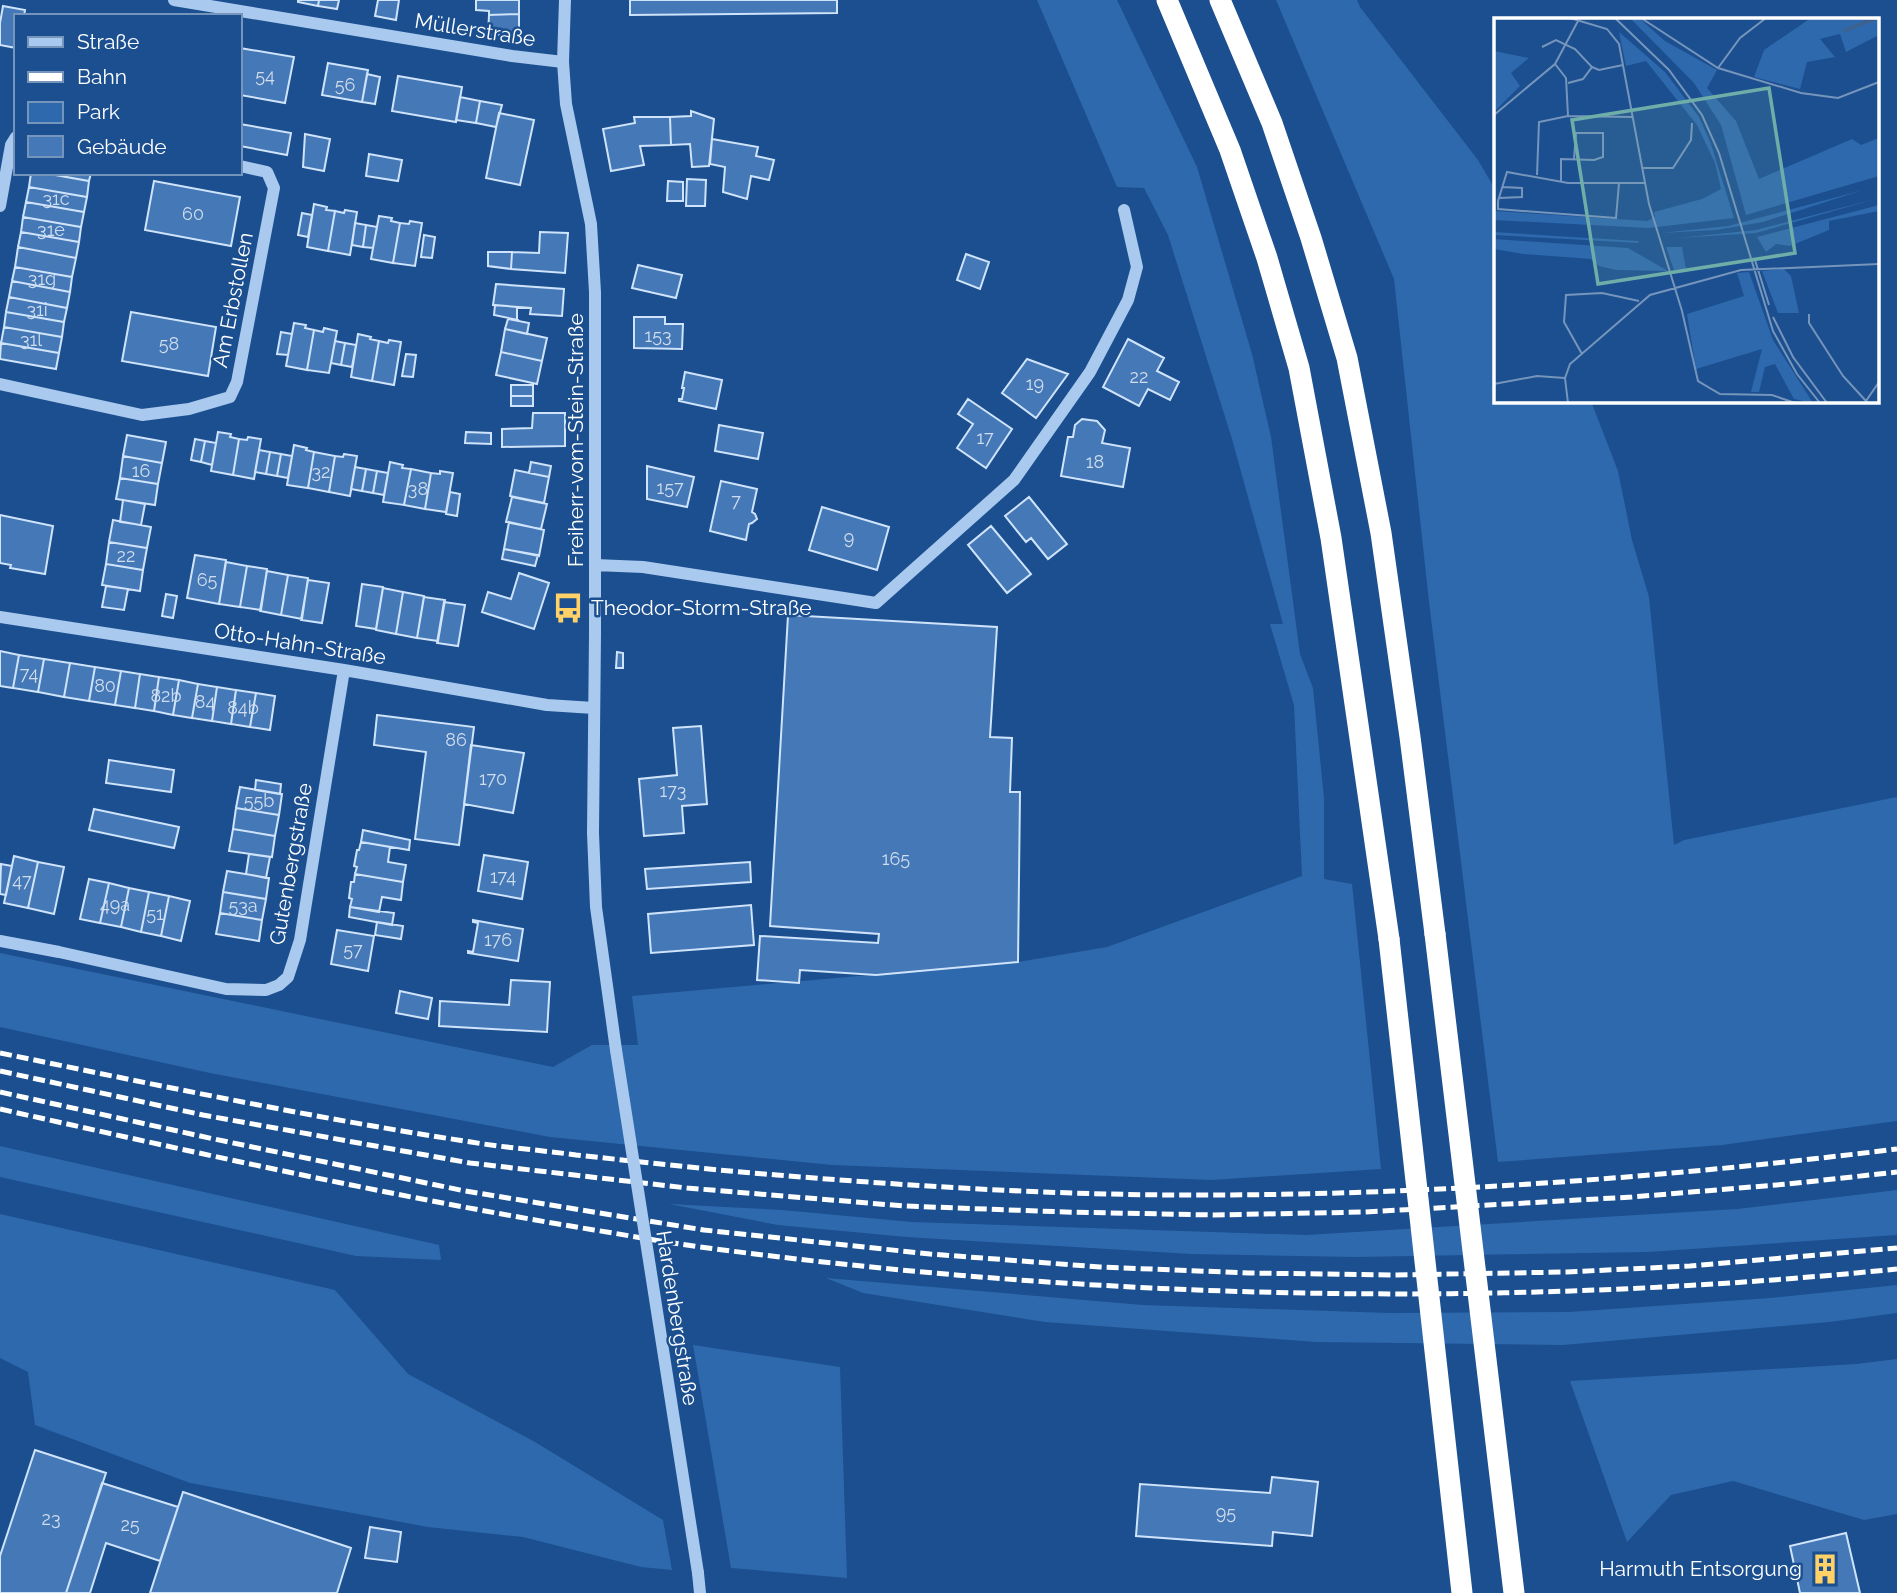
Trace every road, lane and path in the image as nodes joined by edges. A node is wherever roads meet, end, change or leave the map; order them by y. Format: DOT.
graph roads {
  1 [pos="174,0"];
  2 [pos="565,0"];
  3 [pos="1167,0"];
  4 [pos="1220,0"];
  5 [pos="186,9"];
  6 [pos="221,14"];
  7 [pos="242,17"];
  8 [pos="563,62"];
  9 [pos="14,140"];
  10 [pos="242,166"];
  11 [pos="0,206"];
  12 [pos="1124,210"];
  13 [pos="0,384"];
  14 [pos="595,565"];
  15 [pos="0,617"];
  16 [pos="344,670"];
  17 [pos="594,708"];
  18 [pos="0,941"];
  19 [pos="616,1050"];
  20 [pos="700,1593"];
  21 [pos="1462,1593"];
  22 [pos="1514,1593"];
  1 -- 5 [label="street, Müllerstraße"];
  2 -- 8 [label="street, Freiherr-vom-Stein-Straße"];
  3 -- 21 [label="highway, bridge"];
  4 -- 22 [label="highway, bridge"];
  5 -- 6 [label="street, Müllerstraße"];
  7 -- 8 [label="street, Müllerstraße"];
  8 -- 14 [label="street, Freiherr-vom-Stein-Straße"];
  9 -- 11 [label="street"];
  10 -- 13 [label="street, Am Erbstollen"];
  12 -- 14 [label="street"];
  14 -- 17 [label="street, Freiherr-vom-Stein-Straße"];
  15 -- 16 [label="street, Otto-Hahn-Straße"];
  16 -- 17 [label="street, Otto-Hahn-Straße"];
  16 -- 18 [label="street, Gutenbergstraße"];
  17 -- 19 [label="street, Freiherr-vom-Stein-Straße"];
  19 -- 20 [label="street, Hardenbergstraße, bridge"];
}
